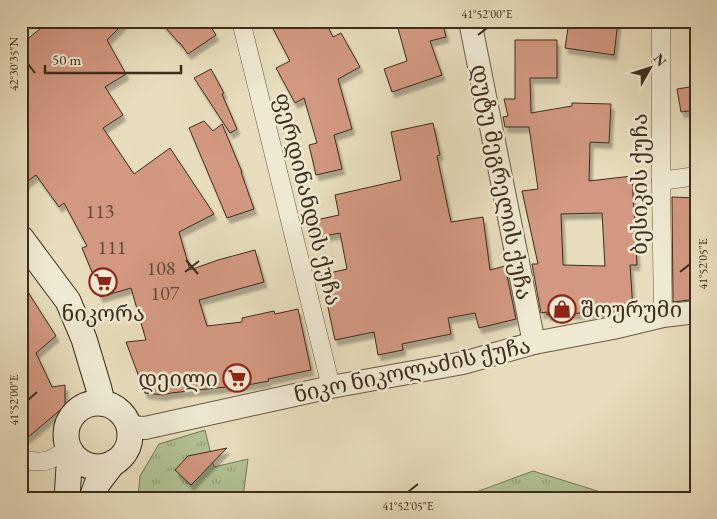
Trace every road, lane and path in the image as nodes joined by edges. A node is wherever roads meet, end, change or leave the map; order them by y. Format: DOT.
graph roads {
  1 [pos="241,21"];
  2 [pos="470,21"];
  3 [pos="661,21"];
  4 [pos="696,176"];
  5 [pos="661,181"];
  6 [pos="21,238"];
  7 [pos="696,312"];
  8 [pos="663,316"];
  9 [pos="534,343"];
  10 [pos="331,387"];
  11 [pos="102,403"];
  12 [pos="129,427"];
  13 [pos="69,449"];
  14 [pos="21,459"];
  15 [pos="113,463"];
  16 [pos="67,498"];
  17 [pos="92,498"];
  1 -- 10 [label="street, ფერდინანდის ქუჩა"];
  2 -- 9 [label="street, დუტუ მეგრელის ქუჩა"];
  3 -- 5 [label="street, ბესიკის ქუჩა"];
  4 -- 5 [label="street"];
  5 -- 8 [label="street, ბესიკის ქუჩა"];
  6 -- 11 [label="main road"];
  7 -- 8 [label="street, ნიკო ნიკოლაძის ქუჩა"];
  8 -- 9 [label="street, ნიკო ნიკოლაძის ქუჩა"];
  9 -- 10 [label="street, ნიკო ნიკოლაძის ქუჩა"];
  10 -- 12 [label="street, ნიკო ნიკოლაძის ქუჩა"];
  11 -- 12 [label="main road"];
  11 -- 13 [label="main road"];
  12 -- 15 [label="main road"];
  13 -- 14 [label="street"];
  13 -- 15 [label="main road"];
  13 -- 16 [label="main road"];
  15 -- 17 [label="main road"];
}
